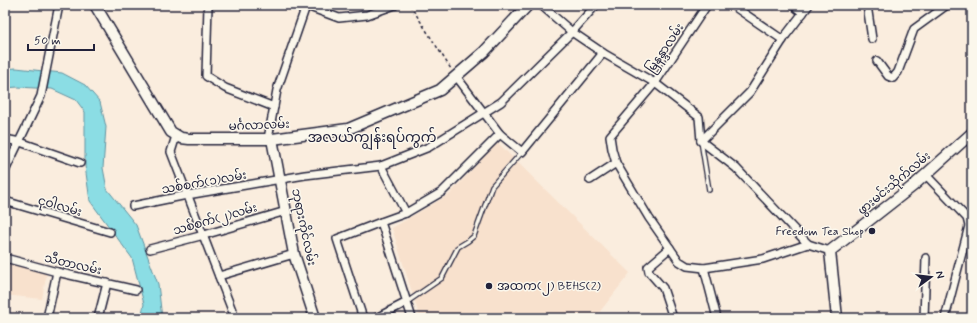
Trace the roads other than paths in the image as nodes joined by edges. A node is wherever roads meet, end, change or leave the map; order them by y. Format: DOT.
graph roads {
  1 [pos="59,5"];
  2 [pos="95,5"];
  3 [pos="208,5"];
  4 [pos="305,5"];
  5 [pos="395,5"];
  6 [pos="528,5"];
  7 [pos="541,5"];
  8 [pos="596,5"];
  9 [pos="706,5"];
  10 [pos="732,5"];
  11 [pos="793,5"];
  12 [pos="809,5"];
  13 [pos="867,5"];
  14 [pos="947,5"];
  15 [pos="803,13"];
  16 [pos="572,32"];
  17 [pos="872,39"];
  18 [pos="783,40"];
  19 [pos="603,53"];
  20 [pos="878,61"];
  21 [pos="456,76"];
  22 [pos="655,83"];
  23 [pos="274,107"];
  24 [pos="484,113"];
  25 [pos="500,134"];
  26 [pos="176,136"];
  27 [pos="970,138"];
  28 [pos="5,139"];
  29 [pos="270,139"];
  30 [pos="701,141"];
  31 [pos="20,142"];
  32 [pos="522,152"];
  33 [pos="80,163"];
  34 [pos="616,163"];
  35 [pos="381,166"];
  36 [pos="5,172"];
  37 [pos="926,174"];
  38 [pos="280,180"];
  39 [pos="590,180"];
  40 [pos="709,190"];
  41 [pos="187,194"];
  42 [pos="5,201"];
  43 [pos="133,206"];
  44 [pos="286,211"];
  45 [pos="406,213"];
  46 [pos="381,222"];
  47 [pos="110,232"];
  48 [pos="204,235"];
  49 [pos="808,244"];
  50 [pos="670,248"];
  51 [pos="150,249"];
  52 [pos="830,251"];
  53 [pos="294,254"];
  54 [pos="5,258"];
  55 [pos="926,258"];
  56 [pos="704,268"];
  57 [pos="57,272"];
  58 [pos="219,276"];
  59 [pos="106,283"];
  60 [pos="136,290"];
  61 [pos="407,302"];
  62 [pos="47,318"];
  63 [pos="98,318"];
  64 [pos="235,318"];
  65 [pos="315,318"];
  66 [pos="363,318"];
  67 [pos="376,318"];
  68 [pos="412,318"];
  69 [pos="673,318"];
  70 [pos="717,318"];
  71 [pos="837,318"];
  72 [pos="924,318"];
  73 [pos="945,318"];
  1 -- 31 [label="street"];
  2 -- 26 [label="street"];
  3 -- 23 [label="street"];
  4 -- 5 [label="street"];
  4 -- 23 [label="street"];
  6 -- 21 [label="street, မင်္ဂလာလမ်း"];
  7 -- 16 [label="street"];
  8 -- 16 [label="street, သစ်စက်(၁)လမ်း"];
  9 -- 22 [label="street, မြနန္ဒာလမ်း"];
  10 -- 18 [label="street"];
  11 -- 15 [label="street"];
  12 -- 15 [label="street"];
  13 -- 17 [label="street"];
  14 -- 20 [label="street"];
  15 -- 18 [label="street"];
  16 -- 19 [label="street"];
  16 -- 24 [label="street, သစ်စက်(၁)လမ်း"];
  18 -- 30 [label="street"];
  19 -- 22 [label="street"];
  19 -- 32 [label="street"];
  21 -- 24 [label="street"];
  21 -- 29 [label="street, မင်္ဂလာလမ်း"];
  22 -- 30 [label="street"];
  22 -- 34 [label="street, မြနန္ဒာလမ်း"];
  23 -- 29 [label="street"];
  24 -- 25 [label="street"];
  24 -- 35 [label="street, သစ်စက်(၁)လမ်း"];
  25 -- 32 [label="street"];
  25 -- 45 [label="street"];
  26 -- 29 [label="street, မင်္ဂလာလမ်း"];
  26 -- 41 [label="street"];
  27 -- 37 [label="street, ဖွားမင်းသိုက်လမ်း"];
  28 -- 31 [label="street"];
  29 -- 38 [label="street, ဘုရားကိုင်လမ်း"];
  30 -- 40 [label="lane"];
  30 -- 49 [label="street"];
  31 -- 33 [label="street"];
  31 -- 36 [label="street"];
  32 -- 61 [label="lane"];
  34 -- 39 [label="street"];
  34 -- 50 [label="street"];
  35 -- 38 [label="street, သစ်စက်(၁)လမ်း"];
  35 -- 45 [label="street"];
  37 -- 52 [label="street, ဖွားမင်းသိုက်လမ်း"];
  37 -- 73 [label="street"];
  38 -- 41 [label="street, သစ်စက်(၁)လမ်း"];
  38 -- 44 [label="street, ဘုရားကိုင်လမ်း"];
  41 -- 43 [label="street, သစ်စက်(၁)လမ်း"];
  41 -- 48 [label="street"];
  42 -- 47 [label="street, ငုဝါလမ်း"];
  44 -- 48 [label="street, သစ်စက်(၂)လမ်း"];
  44 -- 53 [label="street, ဘုရားကိုင်လမ်း"];
  45 -- 46 [label="street"];
  46 -- 61 [label="street"];
  46 -- 66 [label="street"];
  48 -- 51 [label="street, သစ်စက်(၂)လမ်း"];
  48 -- 58 [label="street"];
  49 -- 52 [label="street"];
  49 -- 56 [label="street"];
  50 -- 56 [label="street"];
  50 -- 69 [label="street"];
  52 -- 71 [label="street"];
  53 -- 58 [label="street"];
  53 -- 65 [label="street, ဘုရားကိုင်လမ်း"];
  54 -- 57 [label="street, သီတာလမ်း"];
  55 -- 72 [label="street"];
  56 -- 70 [label="street"];
  57 -- 59 [label="street, သီတာလမ်း"];
  57 -- 62 [label="street"];
  58 -- 64 [label="street"];
  59 -- 60 [label="street, သီတာလမ်း"];
  59 -- 63 [label="street"];
  61 -- 67 [label="street"];
  61 -- 68 [label="street"];
}
